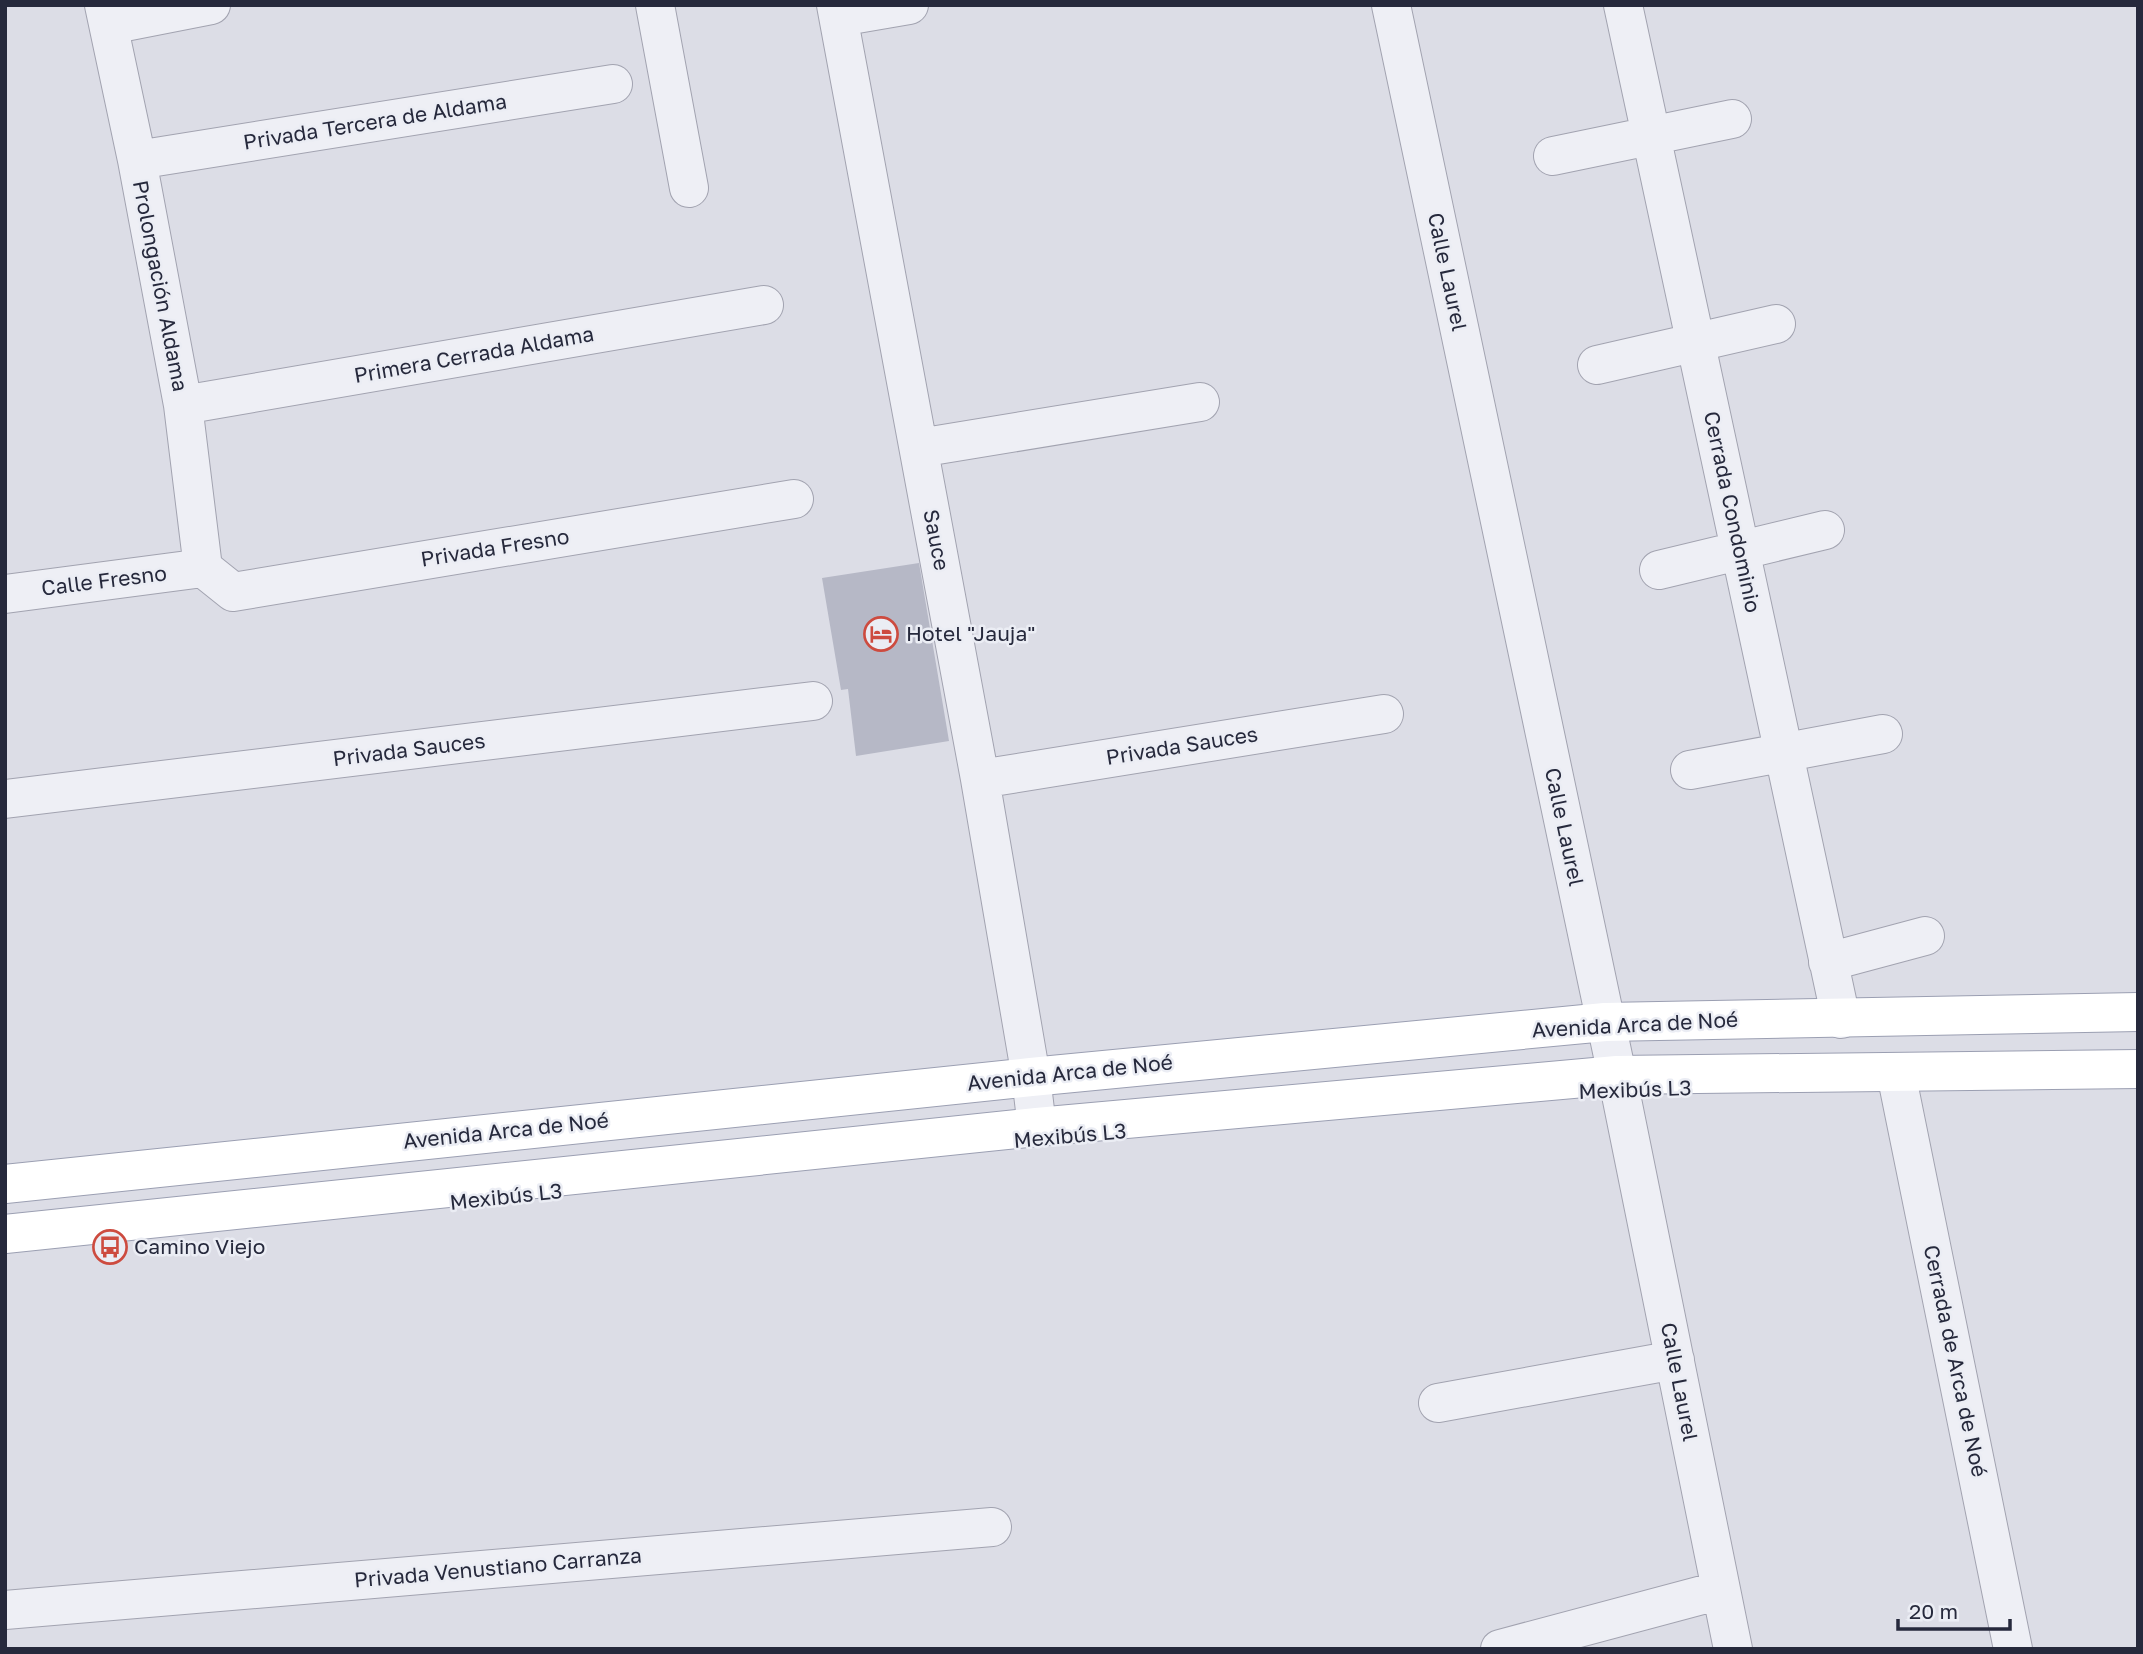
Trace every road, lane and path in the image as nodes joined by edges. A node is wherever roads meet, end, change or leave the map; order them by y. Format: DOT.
graph roads {
  1 [pos="211,5"];
  2 [pos="655,5"];
  3 [pos="909,5"];
  4 [pos="1391,5"];
  5 [pos="1623,5"];
  6 [pos="837,11"];
  7 [pos="106,15"];
  8 [pos="613,84"];
  9 [pos="1732,119"];
  10 [pos="1651,136"];
  11 [pos="1553,156"];
  12 [pos="137,160"];
  13 [pos="689,188"];
  14 [pos="764,304"];
  15 [pos="1776,324"];
  16 [pos="1696,344"];
  17 [pos="1597,365"];
  18 [pos="1199,402"];
  19 [pos="183,405"];
  20 [pos="919,449"];
  21 [pos="793,499"];
  22 [pos="1825,530"];
  23 [pos="1740,550"];
  24 [pos="203,568"];
  25 [pos="1658,570"];
  26 [pos="5,594"];
  27 [pos="813,701"];
  28 [pos="1384,714"];
  29 [pos="1883,734"];
  30 [pos="1783,752"];
  31 [pos="1690,770"];
  32 [pos="980,779"];
  33 [pos="5,799"];
  34 [pos="1925,936"];
  35 [pos="1828,962"];
  36 [pos="2138,998"];
  37 [pos="1839,1012"];
  38 [pos="2138,1012"];
  39 [pos="1604,1018"];
  40 [pos="2138,1069"];
  41 [pos="1030,1071"];
  42 [pos="1897,1079"];
  43 [pos="2138,1080"];
  44 [pos="1618,1082"];
  45 [pos="809,1100"];
  46 [pos="1037,1127"];
  47 [pos="818,1149"];
  48 [pos="5,1169"];
  49 [pos="5,1184"];
  50 [pos="5,1234"];
  51 [pos="5,1246"];
  52 [pos="1675,1360"];
  53 [pos="1438,1403"];
  54 [pos="992,1527"];
  55 [pos="1721,1590"];
  56 [pos="5,1610"];
  57 [pos="1500,1649"];
  58 [pos="1733,1649"];
  59 [pos="2013,1649"];
  1 -- 7 [label="street"];
  2 -- 13 [label="street"];
  3 -- 6 [label="street"];
  4 -- 39 [label="street, Calle Laurel"];
  5 -- 10 [label="street, Cerrada Condominio"];
  6 -- 20 [label="street, Sauce"];
  7 -- 12 [label="street, Prolongación Aldama"];
  8 -- 12 [label="street, Privada Tercera de Aldama"];
  9 -- 10 [label="street"];
  10 -- 11 [label="street"];
  10 -- 16 [label="street, Cerrada Condominio"];
  12 -- 19 [label="street, Prolongación Aldama"];
  14 -- 19 [label="street, Primera Cerrada Aldama"];
  15 -- 16 [label="street"];
  16 -- 17 [label="street"];
  16 -- 23 [label="street, Cerrada Condominio"];
  18 -- 20 [label="street"];
  19 -- 24 [label="street, Prolongación Aldama"];
  20 -- 32 [label="street, Sauce"];
  21 -- 24 [label="street, Privada Fresno"];
  22 -- 23 [label="street"];
  23 -- 25 [label="street"];
  23 -- 30 [label="street, Cerrada Condominio"];
  24 -- 26 [label="street, Calle Fresno"];
  27 -- 33 [label="street, Privada Sauces"];
  28 -- 32 [label="street, Privada Sauces"];
  29 -- 30 [label="street"];
  30 -- 31 [label="street"];
  30 -- 35 [label="street, Cerrada Condominio"];
  32 -- 41 [label="street, Sauce"];
  34 -- 35 [label="street"];
  35 -- 37 [label="street, Cerrada Condominio"];
  36 -- 37 [label="street"];
  37 -- 38 [label="main road, Avenida Arca de Noé"];
  37 -- 39 [label="main road, Avenida Arca de Noé"];
  39 -- 41 [label="main road, Avenida Arca de Noé"];
  39 -- 44 [label="street, Calle Laurel"];
  40 -- 42 [label="main road"];
  41 -- 45 [label="main road, Avenida Arca de Noé"];
  41 -- 46 [label="street, Sauce"];
  41 -- 48 [label="street"];
  42 -- 43 [label="street"];
  42 -- 44 [label="main road"];
  42 -- 59 [label="street, Cerrada de Arca de Noé"];
  44 -- 46 [label="main road"];
  44 -- 51 [label="street, Mexibús L3"];
  44 -- 52 [label="street, Calle Laurel"];
  45 -- 47 [label="main road"];
  45 -- 49 [label="main road, Avenida Arca de Noé"];
  46 -- 47 [label="main road"];
  47 -- 50 [label="main road"];
  52 -- 53 [label="street"];
  52 -- 55 [label="street, Calle Laurel"];
  54 -- 56 [label="street, Privada Venustiano Carranza"];
  55 -- 57 [label="street"];
  55 -- 58 [label="street, Calle Laurel"];
}
